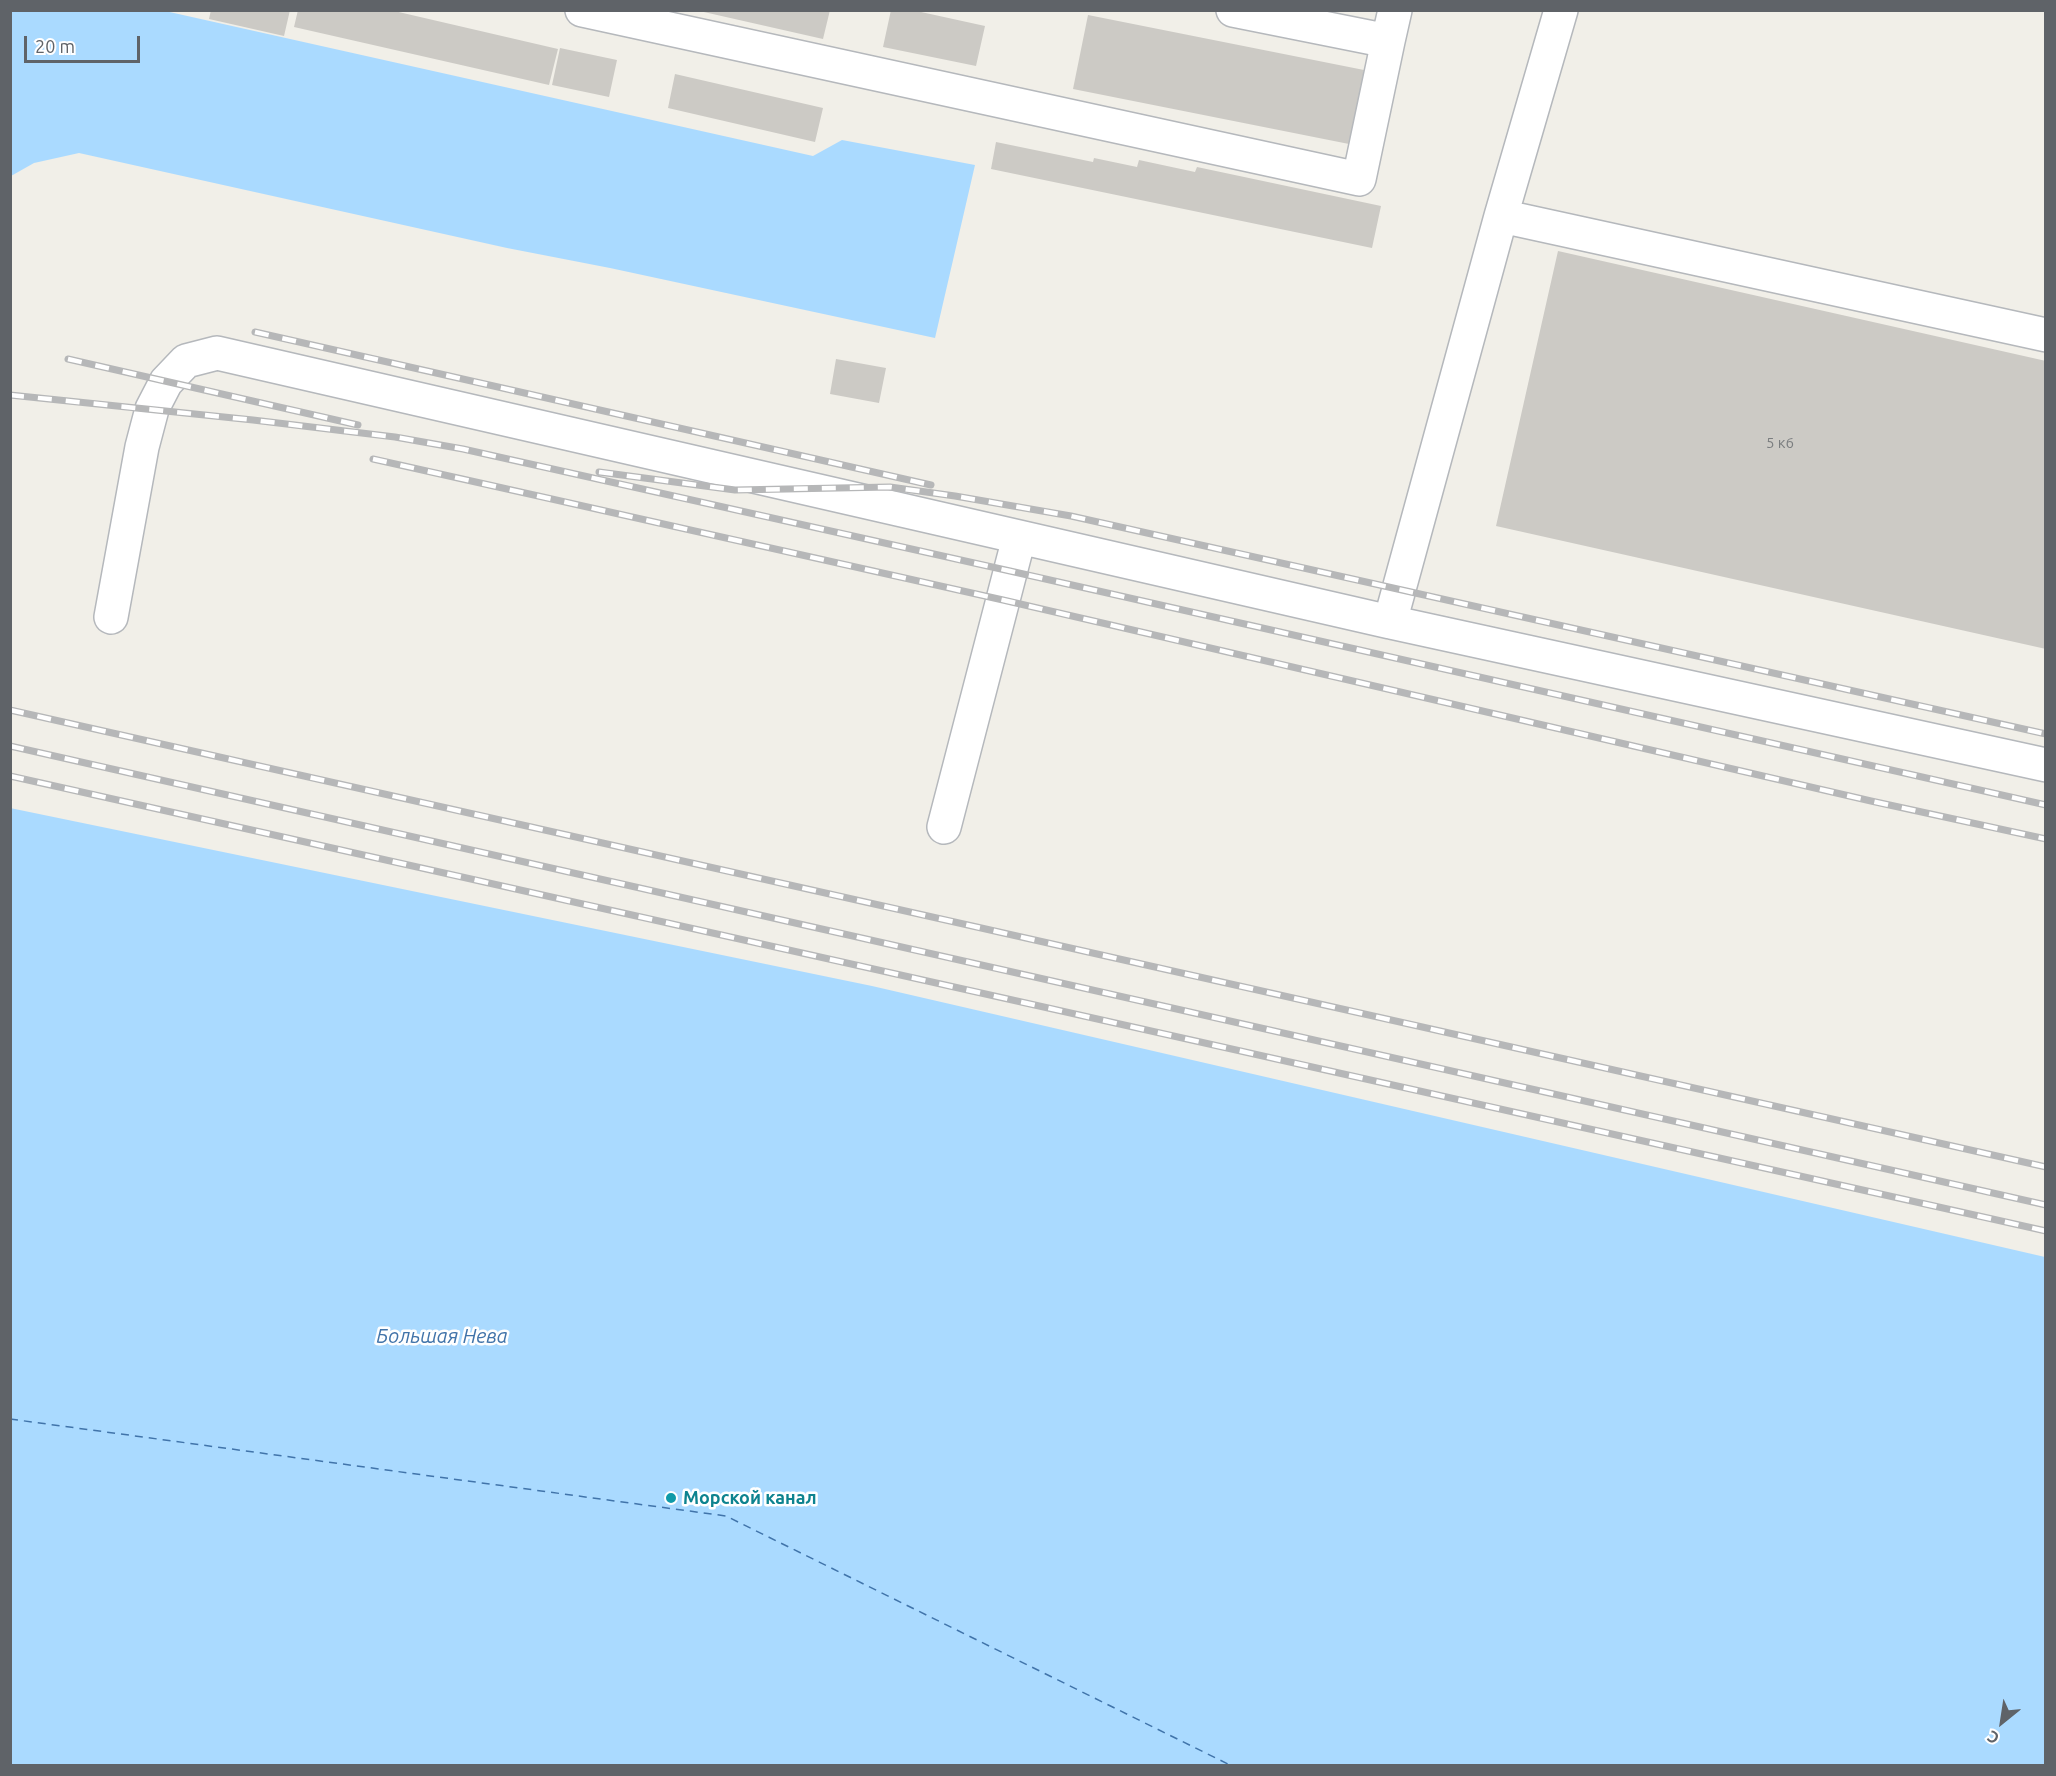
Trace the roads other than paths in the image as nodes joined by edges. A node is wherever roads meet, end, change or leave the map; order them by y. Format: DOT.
graph roads {
  1 [pos="582,10"];
  2 [pos="1233,10"];
  3 [pos="1561,10"];
  4 [pos="1391,26"];
  5 [pos="1501,216"];
  6 [pos="2046,336"];
  7 [pos="1019,538"];
  8 [pos="111,617"];
  9 [pos="1390,622"];
  10 [pos="2046,765"];
  11 [pos="944,827"];
  1 -- 4 [label="lane"];
  2 -- 4 [label="lane"];
  3 -- 5 [label="lane"];
  5 -- 6 [label="lane"];
  5 -- 9 [label="lane"];
  7 -- 8 [label="lane"];
  7 -- 9 [label="lane"];
  7 -- 11 [label="lane"];
  9 -- 10 [label="lane"];
}
